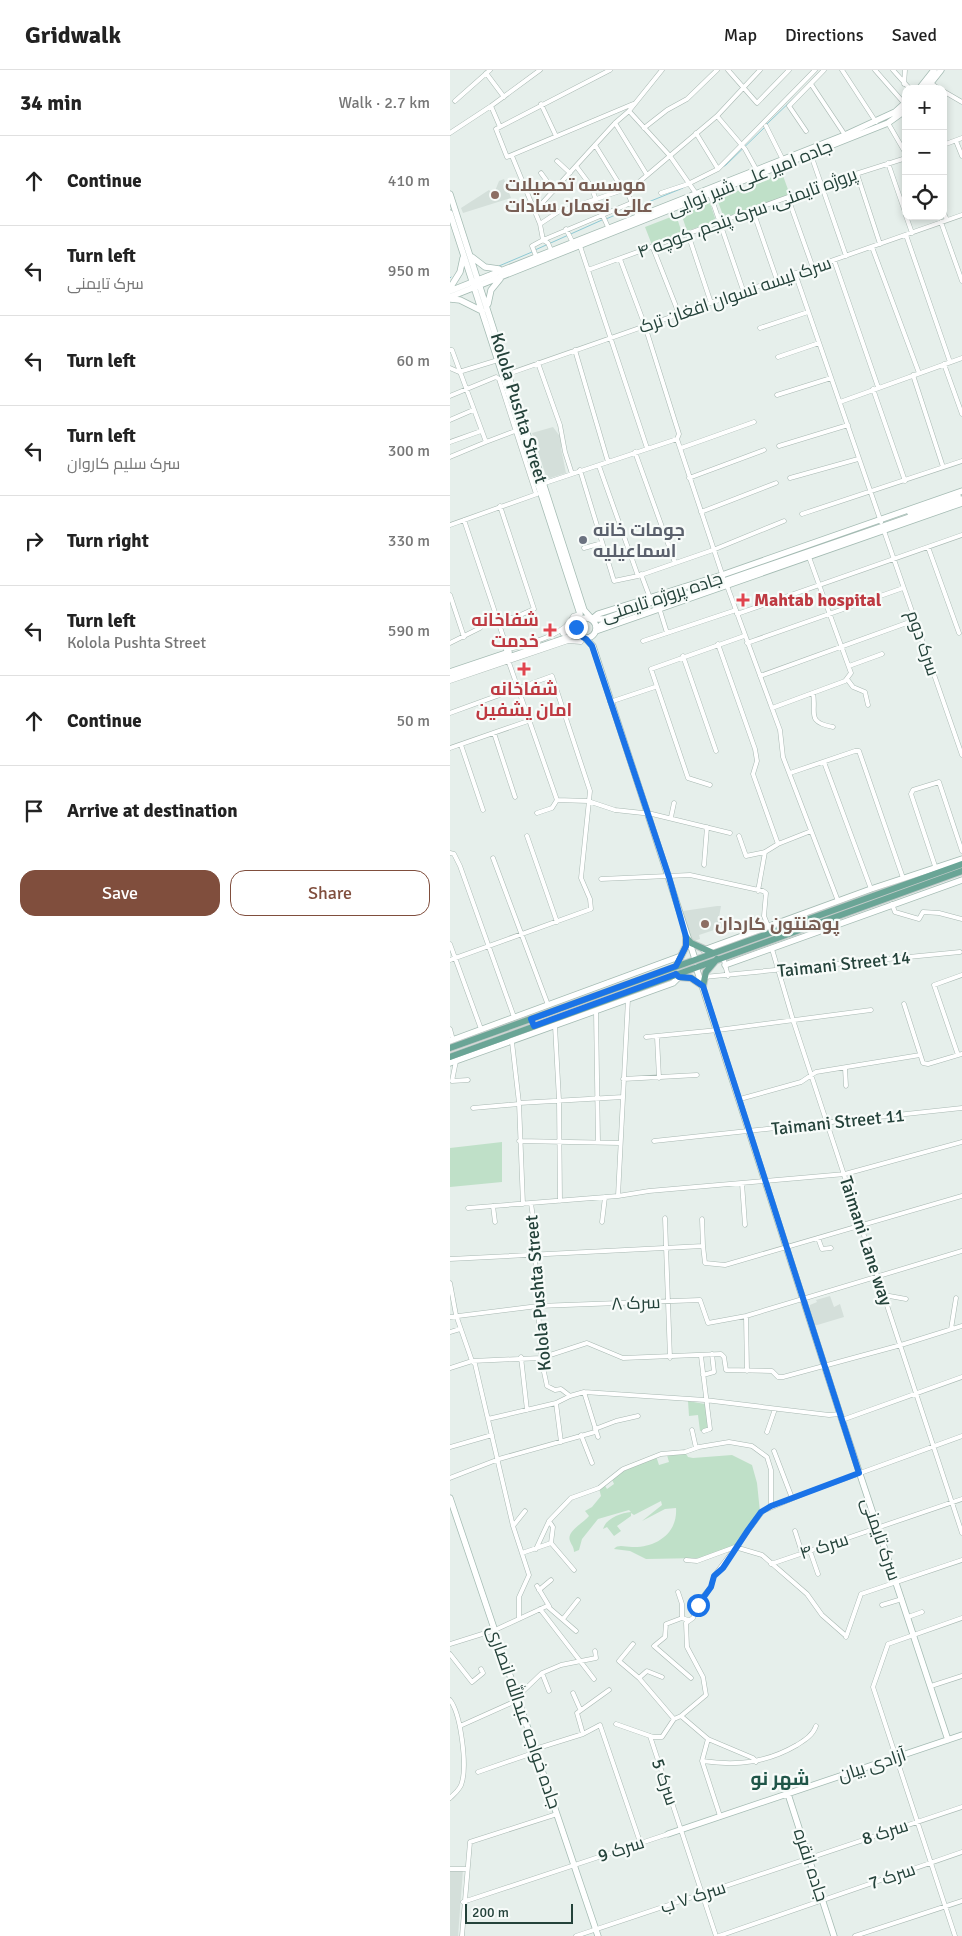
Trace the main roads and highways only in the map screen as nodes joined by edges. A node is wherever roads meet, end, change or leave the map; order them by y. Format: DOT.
graph roads {
  1 [pos="934,70"];
  2 [pos="942,70"];
  3 [pos="922,85"];
  4 [pos="929,85"];
  5 [pos="902,106"];
  6 [pos="902,113"];
  7 [pos="877,124"];
  8 [pos="450,194"];
  9 [pos="450,213"];
  10 [pos="467,255"];
  11 [pos="503,273"];
  12 [pos="476,283"];
  13 [pos="450,289"];
  14 [pos="450,298"];
  15 [pos="485,310"];
  16 [pos="962,493"];
  17 [pos="962,499"];
  18 [pos="962,503"];
  19 [pos="882,525"];
  20 [pos="724,580"];
  21 [pos="655,603"];
  22 [pos="592,619"];
  23 [pos="577,627"];
  24 [pos="596,632"];
  25 [pos="584,638"];
  26 [pos="592,646"];
  27 [pos="508,655"];
  28 [pos="450,671"];
  29 [pos="450,677"];
  30 [pos="962,859"];
  31 [pos="962,864"];
  32 [pos="962,871"];
  33 [pos="962,880"];
  34 [pos="686,937"];
  35 [pos="738,940"];
  36 [pos="716,949"];
  37 [pos="681,956"];
  38 [pos="720,958"];
  39 [pos="695,959"];
  40 [pos="725,965"];
  41 [pos="676,966"];
  42 [pos="696,967"];
  43 [pos="678,976"];
  44 [pos="618,983"];
  45 [pos="653,986"];
  46 [pos="703,986"];
  47 [pos="532,1022"];
  48 [pos="452,1040"];
  49 [pos="450,1048"];
  50 [pos="452,1061"];
  51 [pos="450,1498"];
  52 [pos="962,1735"];
  53 [pos="948,1740"];
  54 [pos="788,1794"];
  55 [pos="668,1834"];
  56 [pos="598,1936"];
  57 [pos="834,1936"];
  1 -- 3 [label="main road"];
  2 -- 4 [label="main road"];
  5 -- 7 [label="main road"];
  6 -- 7 [label="main road, جاده امیر علی شیر نوایی"];
  7 -- 11 [label="main road, جاده امیر علی شیر نوایی"];
  7 -- 11 [label="main road"];
  8 -- 10 [label="main road"];
  9 -- 10 [label="main road"];
  10 -- 11 [label="main road"];
  10 -- 12 [label="main road, Kolola Pushta Street"];
  10 -- 13 [label="main road"];
  11 -- 12 [label="main road, جاده امیر علی شیر نوایی"];
  11 -- 15 [label="main road"];
  12 -- 13 [label="main road"];
  12 -- 14 [label="main road"];
  12 -- 15 [label="main road, Kolola Pushta Street"];
  14 -- 15 [label="main road"];
  15 -- 22 [label="main road, Kolola Pushta Street"];
  15 -- 23 [label="main road"];
  16 -- 19 [label="main road, جاده پروژه تایمنی"];
  17 -- 19 [label="main road, جاده پروژه تایمنی"];
  18 -- 19 [label="main road, جاده پروژه تایمنی"];
  19 -- 20 [label="main road, جاده پروژه تایمنی"];
  19 -- 20 [label="main road, جاده پروژه تایمنی"];
  20 -- 21 [label="main road, جاده پروژه تایمنی"];
  20 -- 21 [label="main road, جاده پروژه تایمنی"];
  21 -- 22 [label="main road, جاده پروژه تایمنی"];
  21 -- 24 [label="main road, جاده پروژه تایمنی"];
  22 -- 23 [label="main road"];
  22 -- 24 [label="main road"];
  23 -- 25 [label="main road"];
  23 -- 27 [label="main road"];
  24 -- 25 [label="main road"];
  24 -- 26 [label="main road"];
  25 -- 26 [label="main road"];
  26 -- 34 [label="main road"];
  27 -- 28 [label="main road"];
  27 -- 29 [label="main road"];
  30 -- 35 [label="main road"];
  31 -- 35 [label="main road"];
  32 -- 38 [label="main road"];
  33 -- 40 [label="main road"];
  34 -- 36 [label="main road"];
  34 -- 37 [label="main road"];
  34 -- 39 [label="main road"];
  35 -- 36 [label="main road"];
  36 -- 39 [label="main road"];
  37 -- 41 [label="main road"];
  37 -- 44 [label="main road"];
  38 -- 42 [label="main road"];
  38 -- 46 [label="main road"];
  39 -- 41 [label="main road"];
  41 -- 44 [label="main road"];
  42 -- 43 [label="main road"];
  42 -- 46 [label="main road, سرک تایمنی"];
  43 -- 45 [label="main road"];
  43 -- 46 [label="main road"];
  44 -- 47 [label="main road"];
  44 -- 48 [label="main road"];
  45 -- 47 [label="main road"];
  45 -- 50 [label="main road"];
  46 -- 53 [label="main road, سرک تایمنی"];
  47 -- 49 [label="main road"];
  47 -- 50 [label="main road"];
  51 -- 56 [label="main road, جاده خواجه عبدالله انصاری"];
  52 -- 53 [label="main road, آزادی بیان"];
  53 -- 54 [label="main road, آزادی بیان"];
  54 -- 55 [label="main road, آزادی بیان"];
  54 -- 57 [label="main road, جاده انقره"];
}
